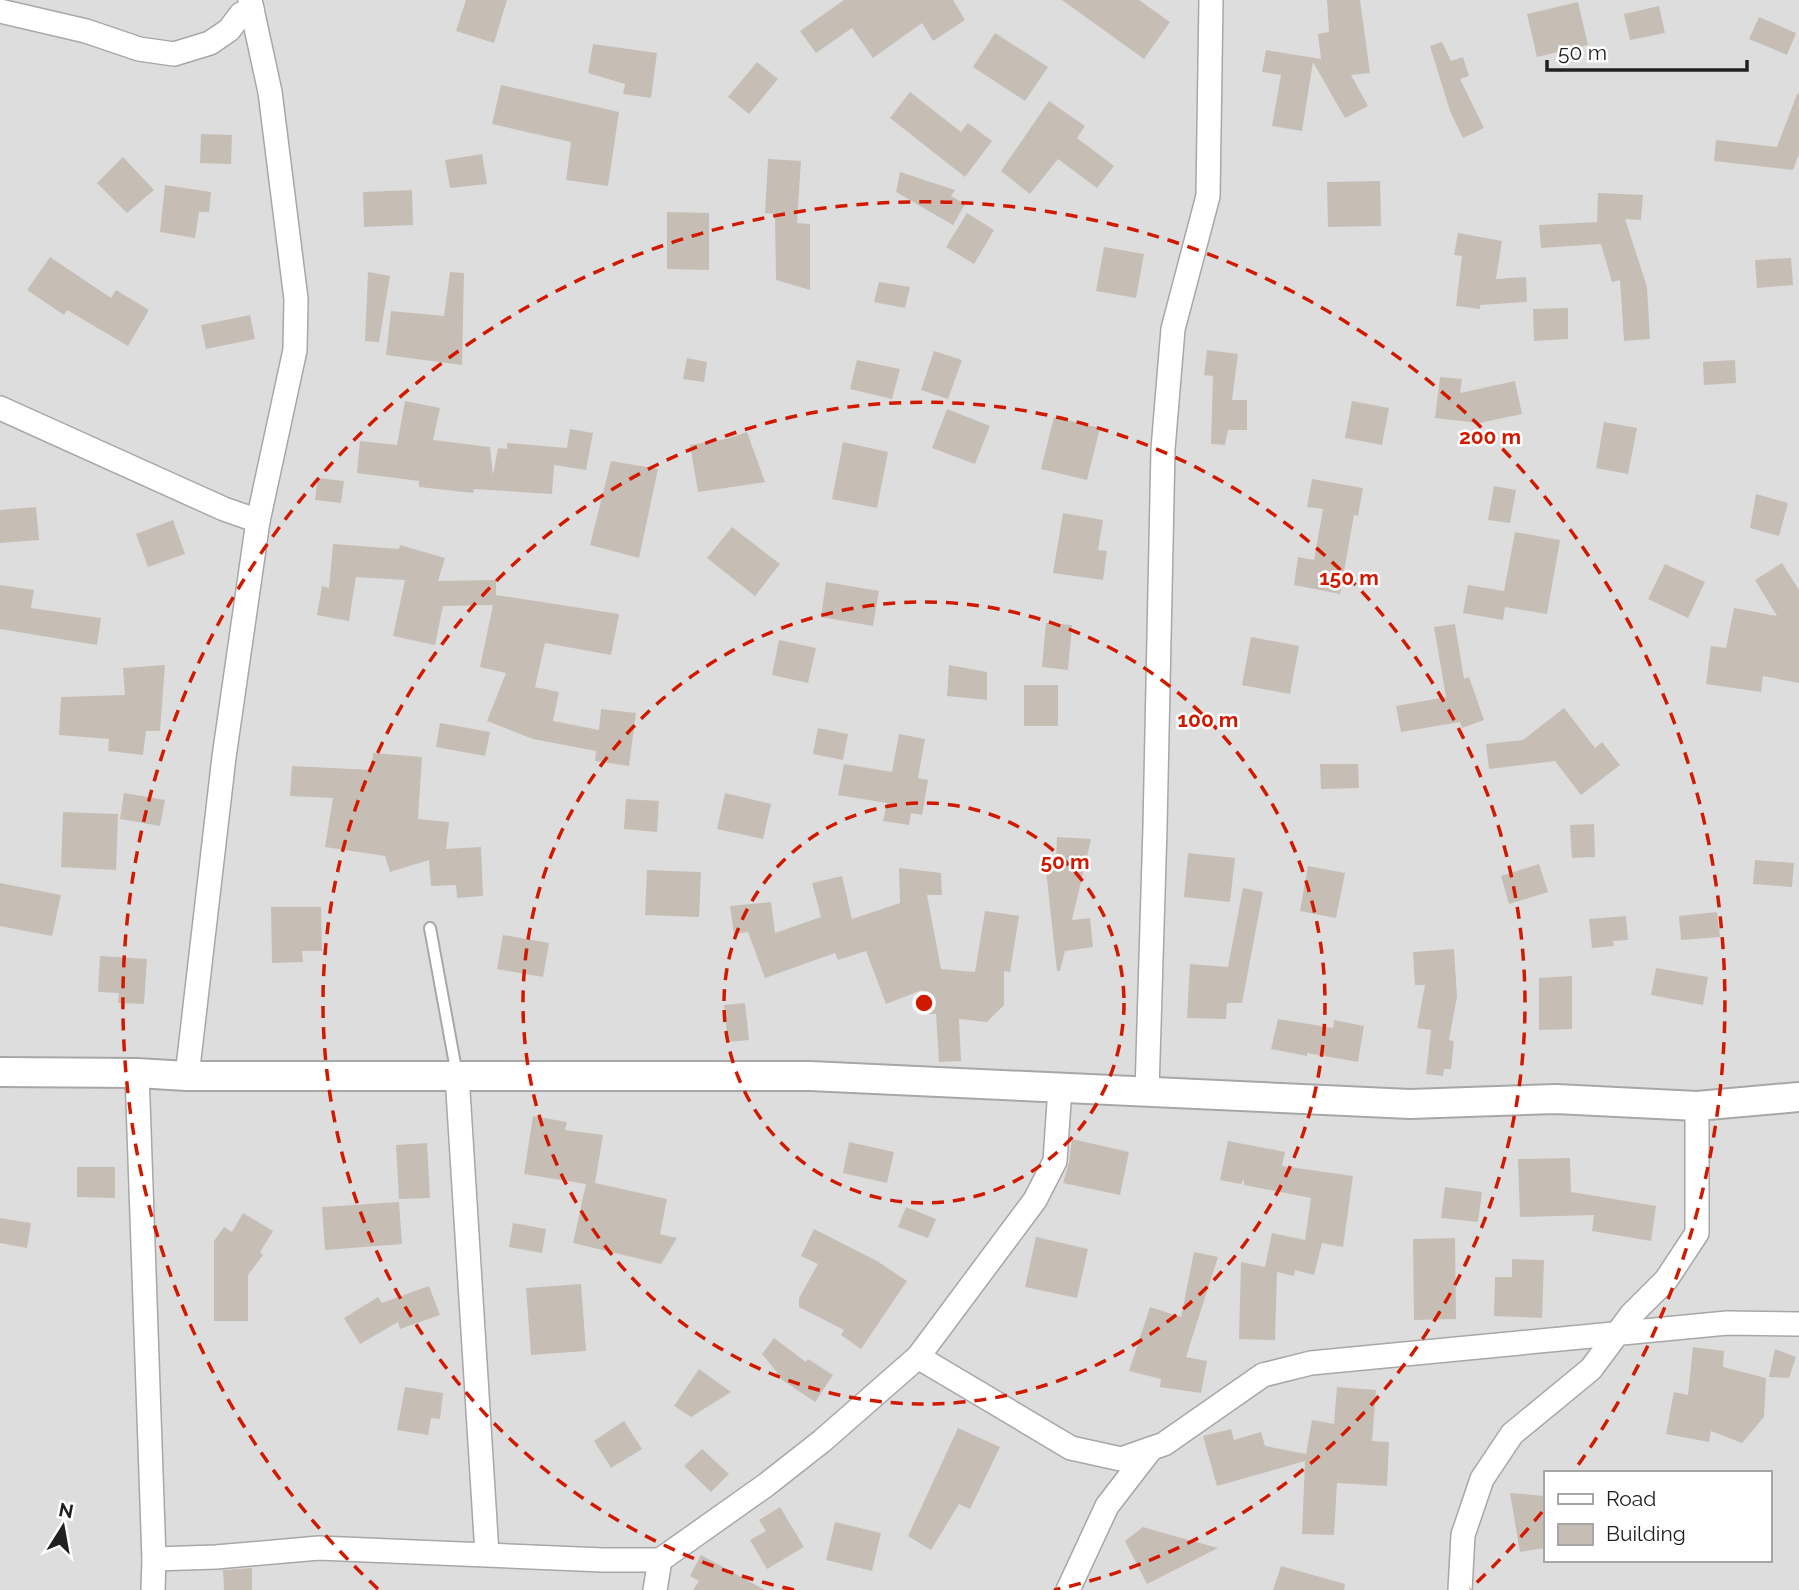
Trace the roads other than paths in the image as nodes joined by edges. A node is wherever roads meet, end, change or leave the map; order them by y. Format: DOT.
graph roads {
  1 [pos="1211,0"];
  2 [pos="251,4"];
  3 [pos="0,11"];
  4 [pos="0,408"];
  5 [pos="258,521"];
  6 [pos="430,928"];
  7 [pos="0,1072"];
  8 [pos="137,1073"];
  9 [pos="457,1075"];
  10 [pos="187,1076"];
  11 [pos="1060,1088"];
  12 [pos="1147,1091"];
  13 [pos="1799,1097"];
  14 [pos="1697,1106"];
  15 [pos="1799,1324"];
  16 [pos="1618,1332"];
  17 [pos="918,1357"];
  18 [pos="1151,1449"];
  19 [pos="487,1554"];
  20 [pos="155,1559"];
  21 [pos="660,1560"];
  22 [pos="153,1590"];
  23 [pos="655,1590"];
  24 [pos="1068,1590"];
  25 [pos="1460,1590"];
  1 -- 12 [label="street"];
  2 -- 3 [label="street"];
  2 -- 5 [label="street"];
  4 -- 5 [label="street"];
  5 -- 10 [label="street"];
  6 -- 9 [label="lane"];
  7 -- 8 [label="street"];
  8 -- 10 [label="street"];
  8 -- 20 [label="street"];
  9 -- 10 [label="street"];
  9 -- 11 [label="street"];
  9 -- 19 [label="street"];
  11 -- 12 [label="street"];
  11 -- 17 [label="street"];
  12 -- 14 [label="street"];
  13 -- 14 [label="street"];
  14 -- 16 [label="street"];
  15 -- 16 [label="street"];
  16 -- 18 [label="street"];
  16 -- 25 [label="street"];
  17 -- 18 [label="street"];
  17 -- 21 [label="street"];
  18 -- 24 [label="street"];
  19 -- 20 [label="street"];
  19 -- 21 [label="street"];
  20 -- 22 [label="street"];
  21 -- 23 [label="street"];
}
